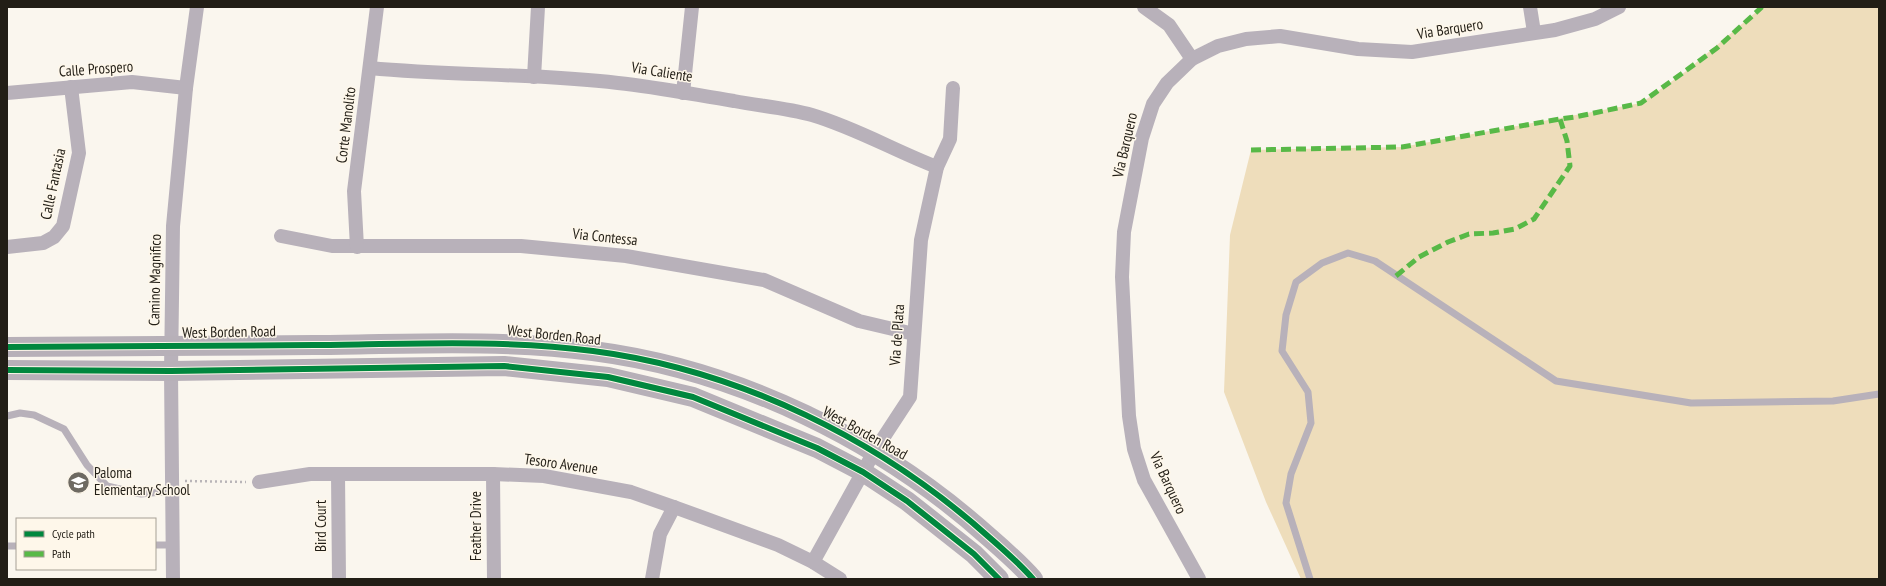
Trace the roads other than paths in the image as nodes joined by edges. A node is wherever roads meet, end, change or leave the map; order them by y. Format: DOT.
graph roads {
  1 [pos="198,7"];
  2 [pos="377,7"];
  3 [pos="538,7"];
  4 [pos="692,7"];
  5 [pos="1144,7"];
  6 [pos="1530,7"];
  7 [pos="1619,7"];
  8 [pos="1534,32"];
  9 [pos="1192,59"];
  10 [pos="370,68"];
  11 [pos="534,77"];
  12 [pos="70,87"];
  13 [pos="186,88"];
  14 [pos="953,88"];
  15 [pos="7,92"];
  16 [pos="683,92"];
  17 [pos="938,167"];
  18 [pos="281,236"];
  19 [pos="7,247"];
  20 [pos="357,247"];
  21 [pos="914,334"];
  22 [pos="171,346"];
  23 [pos="7,347"];
  24 [pos="7,370"];
  25 [pos="171,371"];
  26 [pos="1879,394"];
  27 [pos="7,416"];
  28 [pos="874,452"];
  29 [pos="864,472"];
  30 [pos="338,474"];
  31 [pos="493,474"];
  32 [pos="259,482"];
  33 [pos="172,486"];
  34 [pos="674,507"];
  35 [pos="156,545"];
  36 [pos="172,545"];
  37 [pos="814,562"];
  38 [pos="173,579"];
  39 [pos="339,579"];
  40 [pos="494,579"];
  41 [pos="652,579"];
  42 [pos="840,579"];
  43 [pos="999,579"];
  44 [pos="1033,579"];
  45 [pos="1199,579"];
  46 [pos="1310,579"];
  1 -- 13 [label="street, Camino Magnifico"];
  2 -- 10 [label="street, Corte Manolito"];
  3 -- 11 [label="street"];
  4 -- 16 [label="street"];
  5 -- 9 [label="street"];
  6 -- 8 [label="street"];
  7 -- 8 [label="street, Via Barquero"];
  8 -- 9 [label="street, Via Barquero"];
  9 -- 45 [label="street, Via Barquero"];
  10 -- 11 [label="street, Via Caliente"];
  10 -- 20 [label="street, Corte Manolito"];
  11 -- 16 [label="street, Via Caliente"];
  12 -- 13 [label="street, Calle Prospero"];
  12 -- 15 [label="street, Calle Prospero"];
  12 -- 19 [label="street, Calle Fantasia"];
  13 -- 22 [label="street, Camino Magnifico"];
  14 -- 17 [label="street, Via de Plata"];
  16 -- 17 [label="street, Via Caliente"];
  17 -- 21 [label="street, Via de Plata"];
  18 -- 20 [label="street, Via Contessa"];
  20 -- 21 [label="street, Via Contessa"];
  21 -- 28 [label="street, Via de Plata"];
  22 -- 23 [label="main road, West Borden Road"];
  22 -- 25 [label="street, Camino Magnifico"];
  22 -- 28 [label="main road, West Borden Road"];
  24 -- 25 [label="main road"];
  25 -- 29 [label="main road"];
  25 -- 33 [label="street, Camino Magnifico"];
  26 -- 46 [label="lane"];
  27 -- 33 [label="lane"];
  28 -- 29 [label="street, Via de Plata"];
  28 -- 44 [label="main road, West Borden Road"];
  29 -- 37 [label="street, Via de Plata"];
  29 -- 43 [label="main road"];
  30 -- 31 [label="street, Tesoro Avenue"];
  30 -- 32 [label="street, Tesoro Avenue"];
  30 -- 39 [label="street, Bird Court"];
  31 -- 34 [label="street, Tesoro Avenue"];
  31 -- 40 [label="street, Feather Drive"];
  33 -- 36 [label="street, Camino Magnifico"];
  34 -- 37 [label="street, Tesoro Avenue"];
  34 -- 41 [label="street"];
  35 -- 36 [label="lane"];
  36 -- 38 [label="street, Camino Magnifico"];
  37 -- 42 [label="street, Tesoro Avenue"];
}
